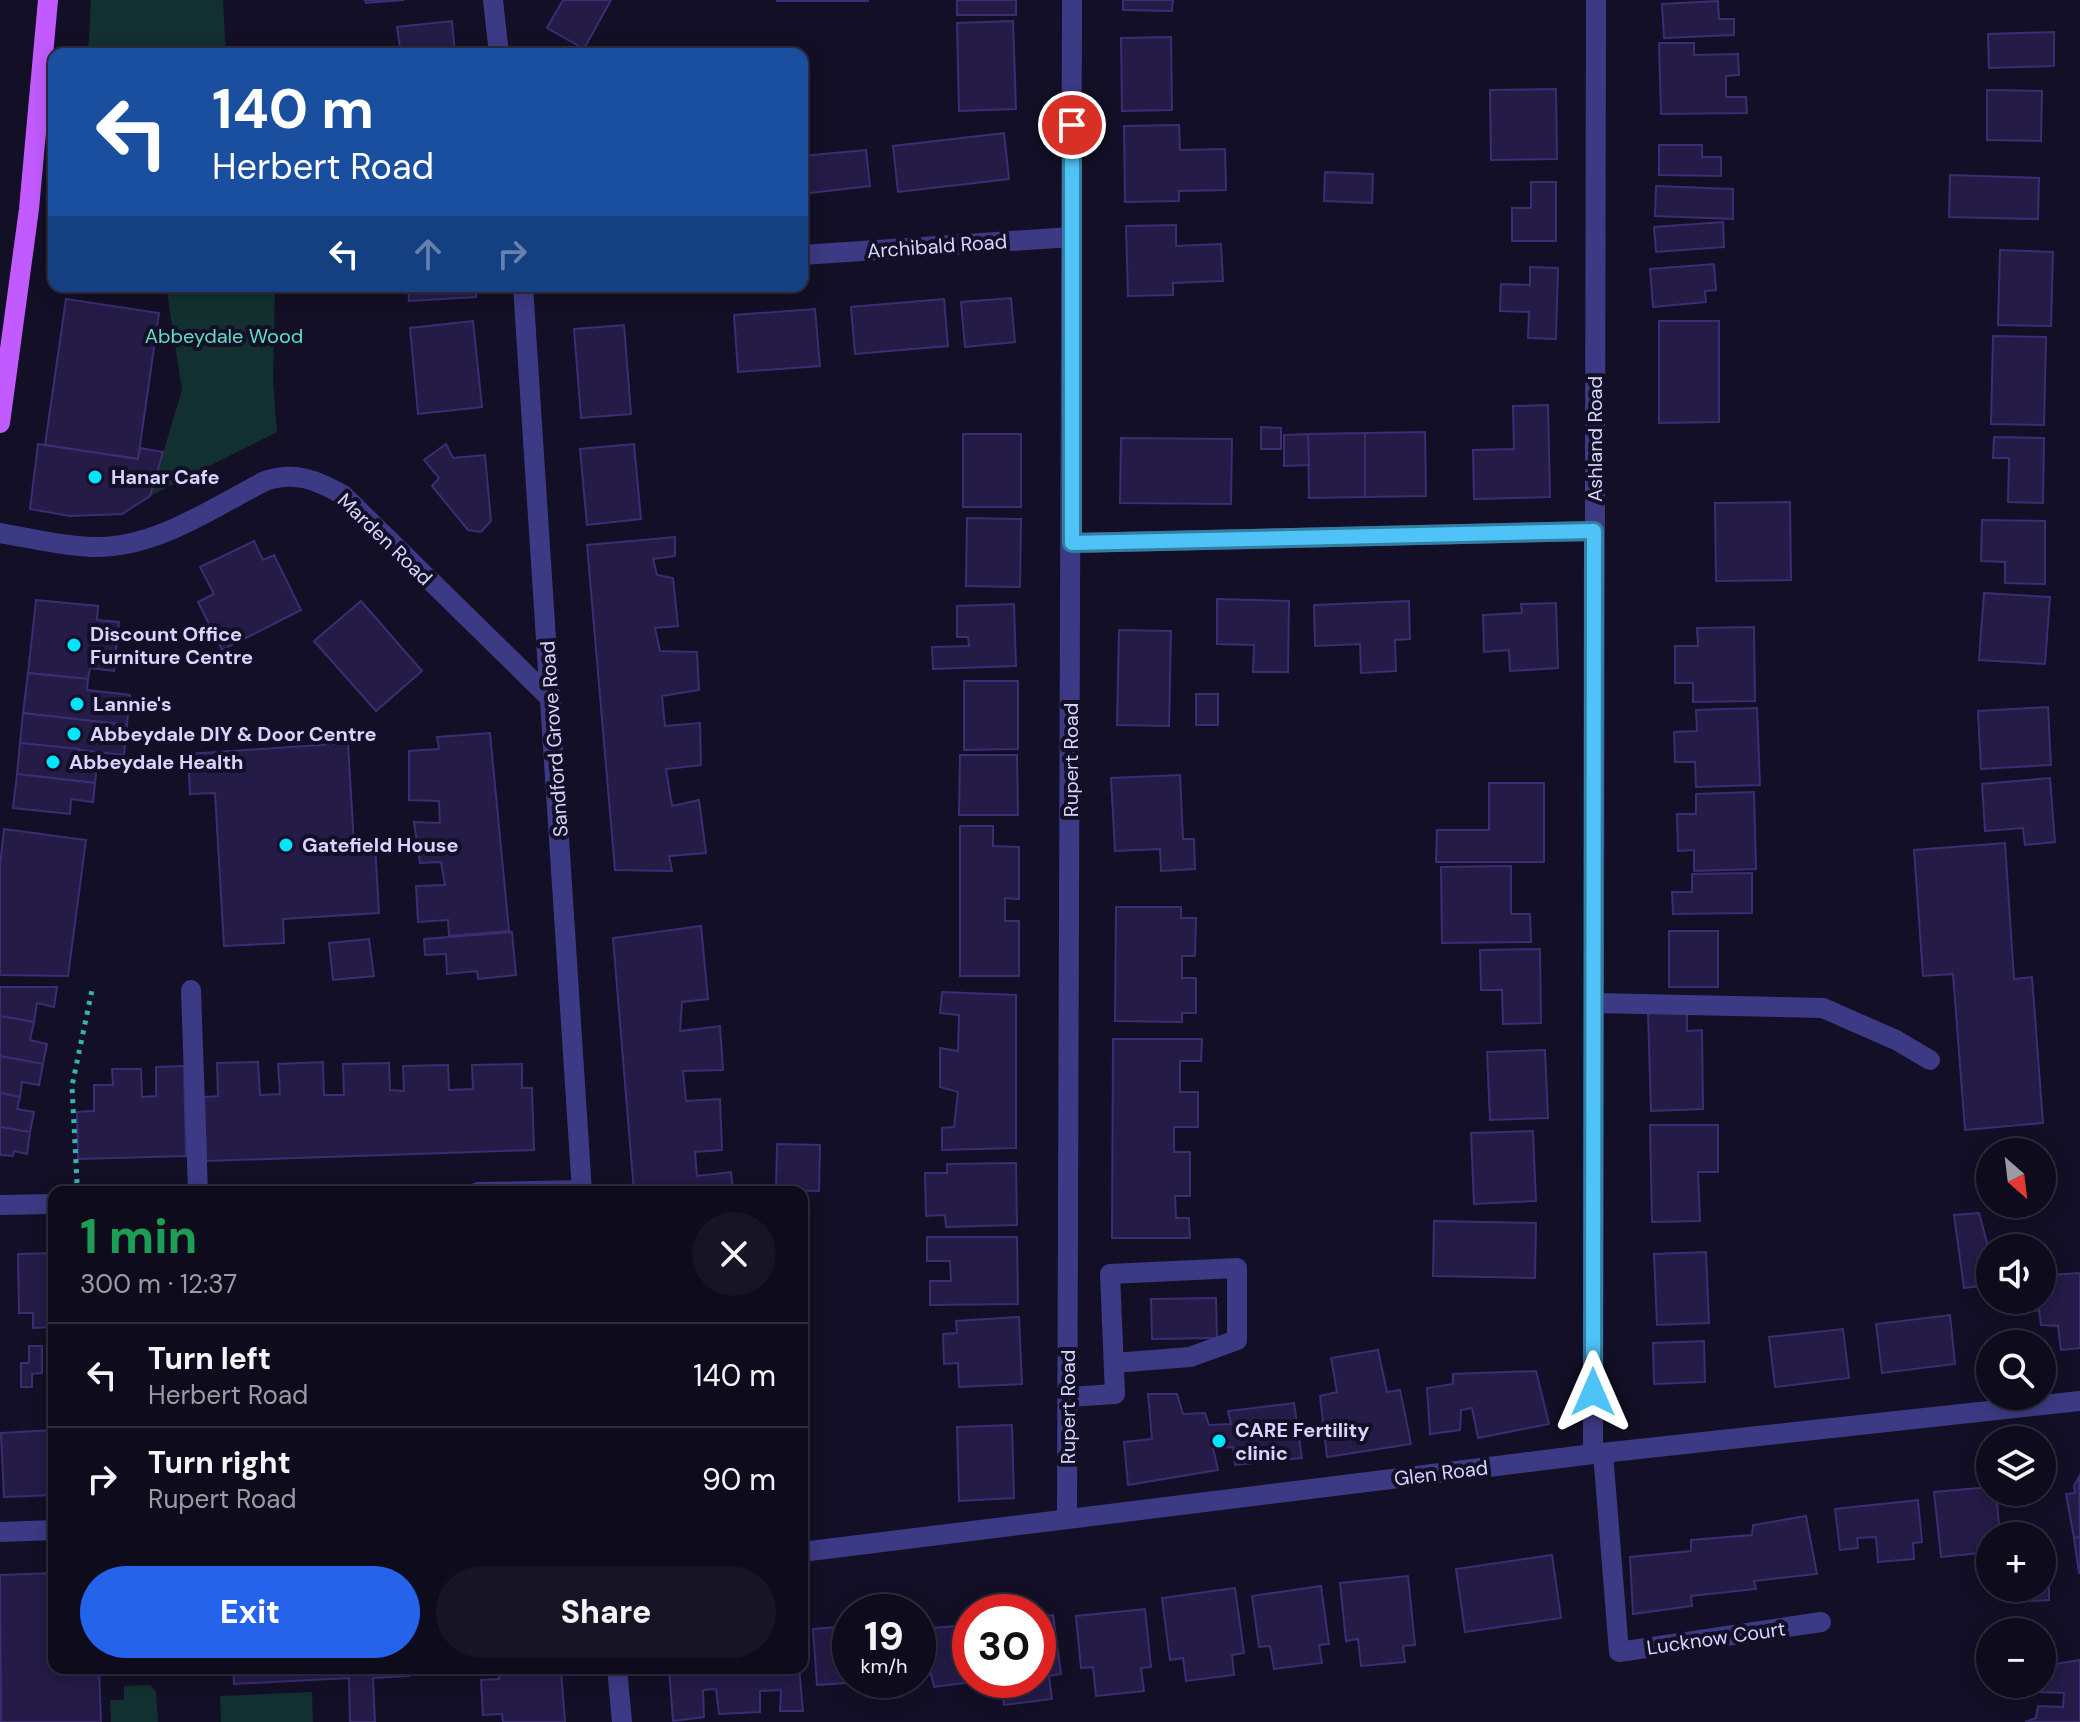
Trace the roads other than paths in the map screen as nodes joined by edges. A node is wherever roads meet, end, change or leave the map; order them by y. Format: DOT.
graph roads {
  1 [pos="48,0"];
  2 [pos="493,0"];
  3 [pos="1072,0"];
  4 [pos="1596,0"];
  5 [pos="498,48"];
  6 [pos="1071,237"];
  7 [pos="808,255"];
  8 [pos="523,292"];
  9 [pos="0,423"];
  10 [pos="1594,531"];
  11 [pos="0,533"];
  12 [pos="1072,543"];
  13 [pos="552,700"];
  14 [pos="191,990"];
  15 [pos="1595,1003"];
  16 [pos="1930,1060"];
  17 [pos="198,1186"];
  18 [pos="582,1186"];
  19 [pos="48,1204"];
  20 [pos="0,1205"];
  21 [pos="1114,1363"];
  22 [pos="1068,1397"];
  23 [pos="2080,1401"];
  24 [pos="1598,1454"];
  25 [pos="1067,1519"];
  26 [pos="48,1530"];
  27 [pos="0,1532"];
  28 [pos="808,1551"];
  29 [pos="1821,1622"];
  30 [pos="618,1674"];
  31 [pos="622,1722"];
  1 -- 9 [label="main road"];
  2 -- 5 [label="street"];
  3 -- 6 [label="street, Rupert Road"];
  4 -- 10 [label="street, Ashland Road"];
  6 -- 7 [label="street, Archibald Road"];
  6 -- 12 [label="street, Rupert Road"];
  8 -- 13 [label="street, Sandford Grove Road"];
  10 -- 12 [label="street"];
  10 -- 15 [label="street, Ashland Road"];
  11 -- 13 [label="street, Marden Road"];
  12 -- 22 [label="street, Rupert Road"];
  13 -- 18 [label="street, Sandford Grove Road"];
  14 -- 17 [label="street"];
  15 -- 16 [label="street"];
  15 -- 24 [label="street, Ashland Road"];
  19 -- 20 [label="street"];
  21 -- 21 [label="street"];
  21 -- 22 [label="street"];
  22 -- 25 [label="street, Rupert Road"];
  23 -- 24 [label="street, Glen Road"];
  24 -- 25 [label="street, Glen Road"];
  24 -- 29 [label="street, Lucknow Court"];
  25 -- 28 [label="street, Glen Road"];
  26 -- 27 [label="street"];
  30 -- 31 [label="street"];
}
